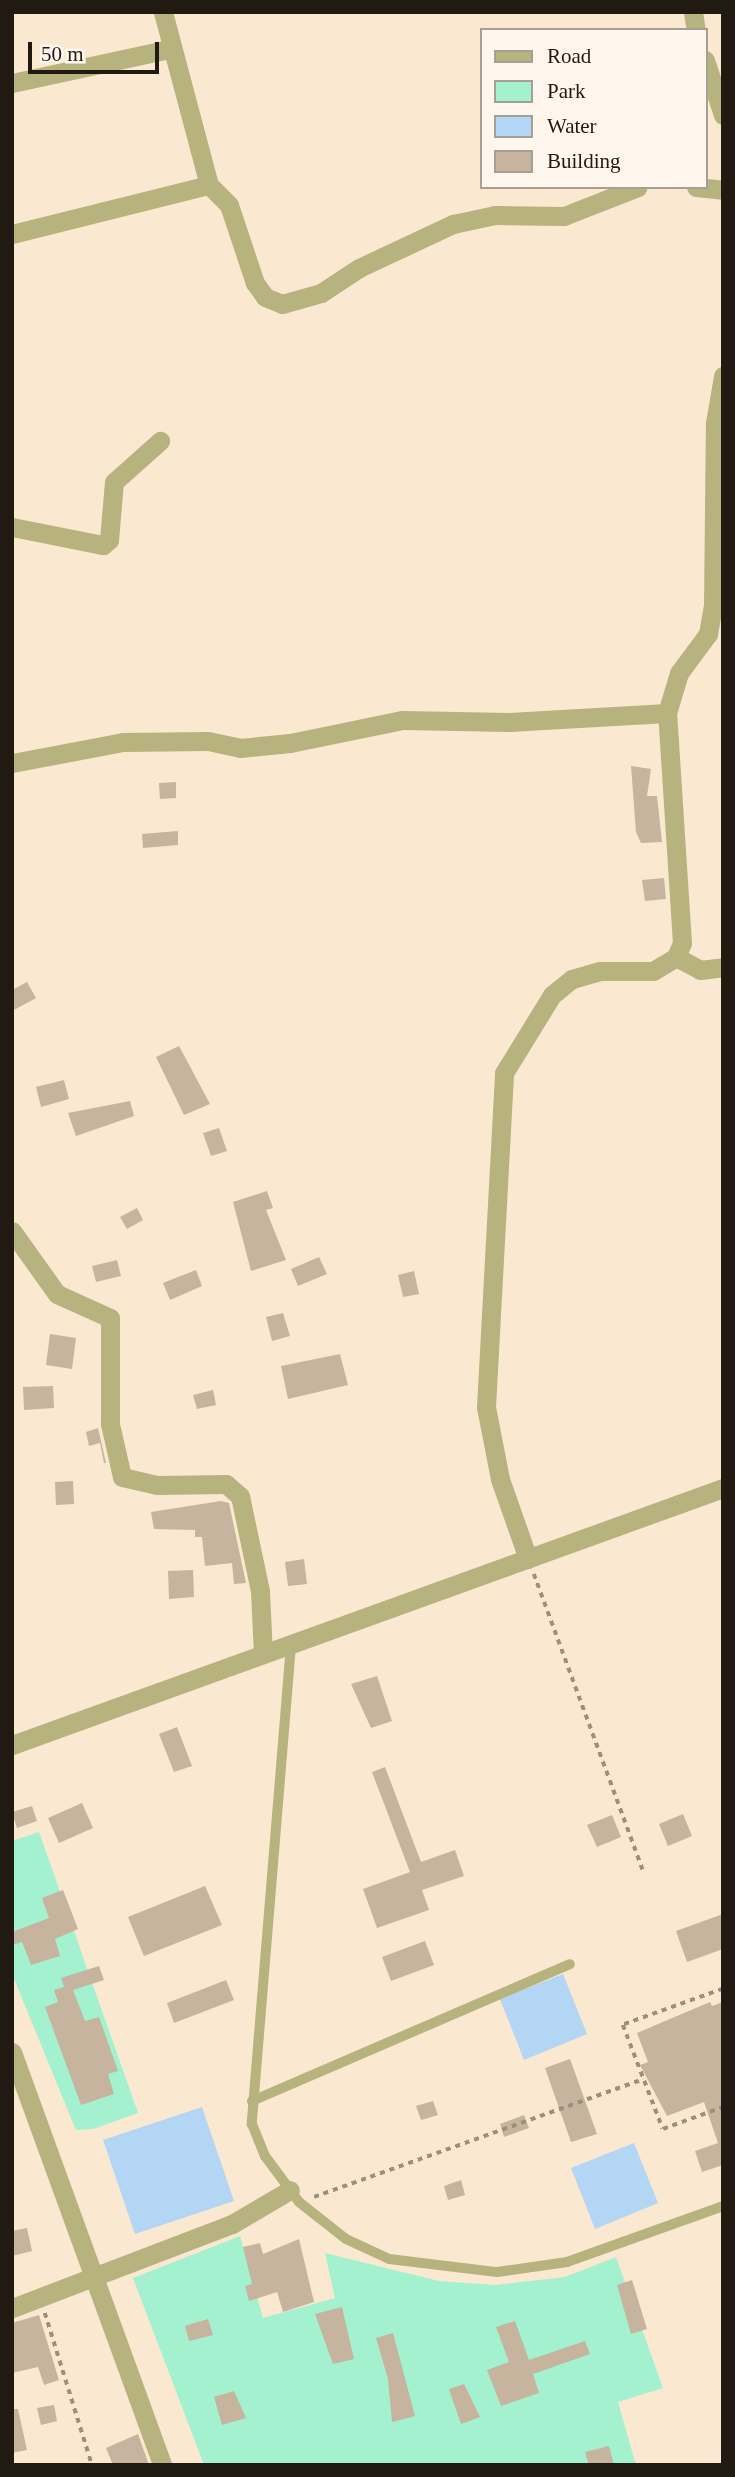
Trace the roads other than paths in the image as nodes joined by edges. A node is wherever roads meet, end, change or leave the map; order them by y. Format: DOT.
graph roads {
  1 [pos="163,12"];
  2 [pos="169,48"];
  3 [pos="707,66"];
  4 [pos="12,83"];
  5 [pos="723,115"];
  6 [pos="209,185"];
  7 [pos="633,189"];
  8 [pos="12,234"];
  9 [pos="723,376"];
  10 [pos="160,441"];
  11 [pos="718,478"];
  12 [pos="12,527"];
  13 [pos="667,713"];
  14 [pos="12,763"];
  15 [pos="676,957"];
  16 [pos="723,967"];
  17 [pos="12,1231"];
  18 [pos="723,1488"];
  19 [pos="528,1559"];
  20 [pos="291,1645"];
  21 [pos="263,1654"];
  22 [pos="12,1745"];
  23 [pos="570,1964"];
  24 [pos="12,2052"];
  25 [pos="252,2101"];
  26 [pos="294,2196"];
  27 [pos="723,2206"];
  28 [pos="95,2279"];
  29 [pos="12,2308"];
  30 [pos="162,2465"];
  1 -- 2 [label="street"];
  2 -- 4 [label="street"];
  2 -- 6 [label="street"];
  3 -- 5 [label="street"];
  6 -- 7 [label="street"];
  6 -- 8 [label="street"];
  9 -- 11 [label="street"];
  10 -- 12 [label="street"];
  11 -- 13 [label="street"];
  13 -- 14 [label="street"];
  13 -- 15 [label="street"];
  15 -- 16 [label="street"];
  15 -- 19 [label="street"];
  17 -- 21 [label="street"];
  18 -- 19 [label="street"];
  19 -- 20 [label="street"];
  20 -- 21 [label="street"];
  20 -- 25 [label="lane"];
  21 -- 22 [label="street"];
  23 -- 25 [label="lane"];
  24 -- 28 [label="street"];
  25 -- 26 [label="lane"];
  26 -- 27 [label="lane"];
  26 -- 28 [label="street"];
  28 -- 29 [label="street"];
  28 -- 30 [label="street"];
}
